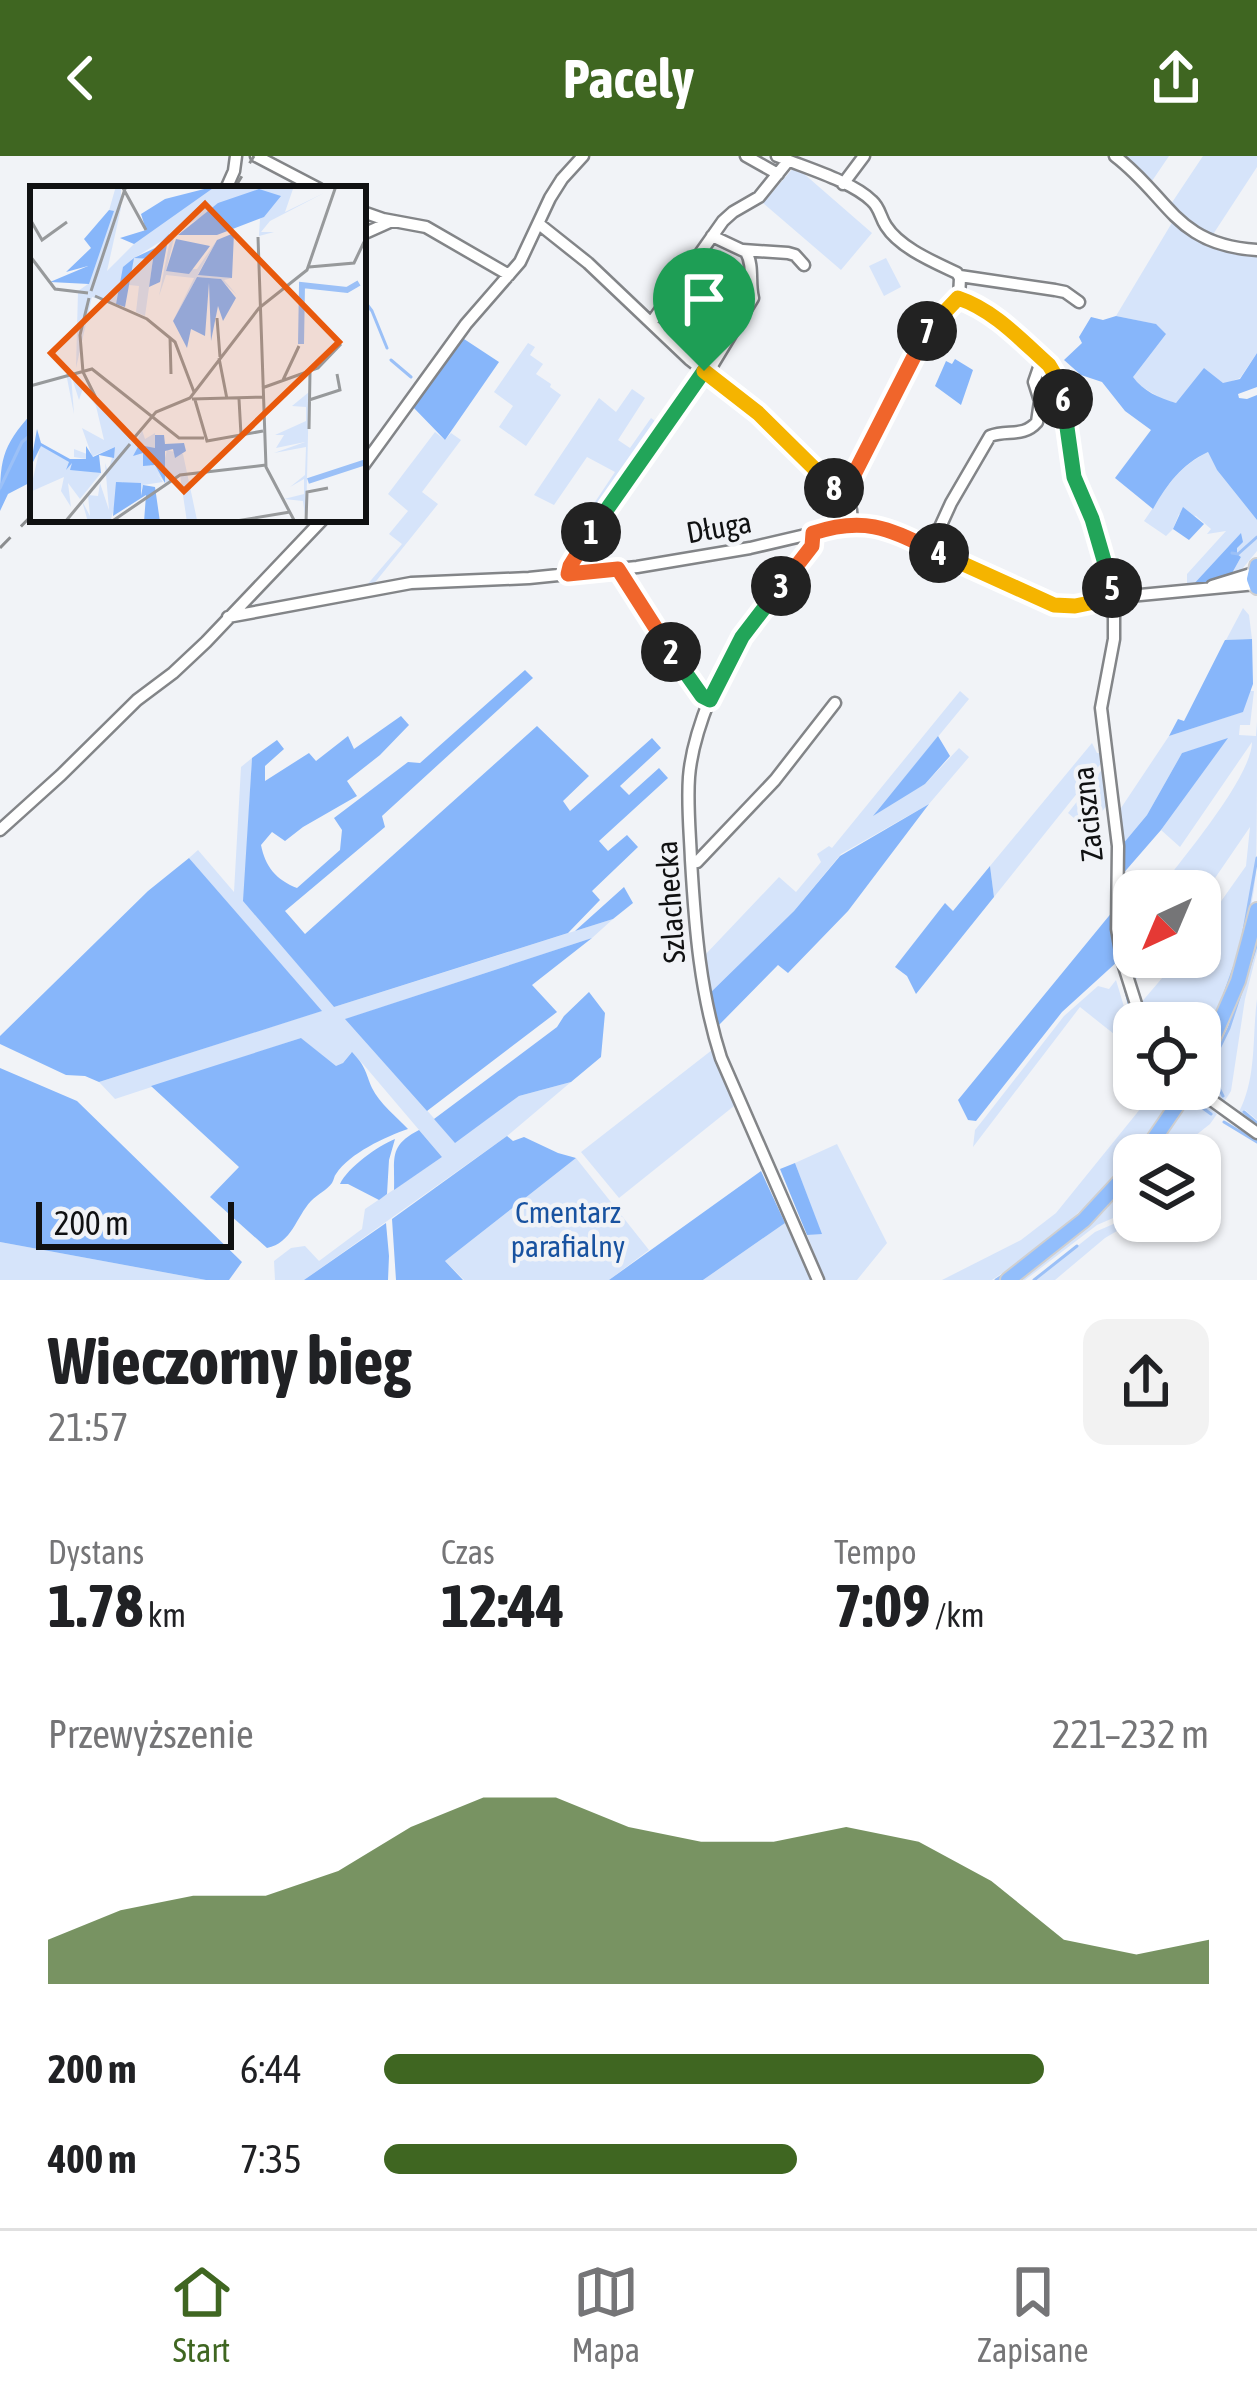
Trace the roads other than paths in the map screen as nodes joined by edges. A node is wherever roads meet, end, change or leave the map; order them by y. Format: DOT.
graph roads {
  1 [pos="236,156"];
  2 [pos="256,156"];
  3 [pos="583,156"];
  4 [pos="746,156"];
  5 [pos="864,156"];
  6 [pos="1115,156"];
  7 [pos="783,158"];
  8 [pos="778,174"];
  9 [pos="843,184"];
  10 [pos="227,186"];
  11 [pos="313,186"];
  12 [pos="366,213"];
  13 [pos="392,220"];
  14 [pos="539,224"];
  15 [pos="366,233"];
  16 [pos="712,236"];
  17 [pos="743,250"];
  18 [pos="1257,250"];
  19 [pos="804,266"];
  20 [pos="509,275"];
  21 [pos="960,276"];
  22 [pos="958,298"];
  23 [pos="1079,302"];
  24 [pos="651,323"];
  25 [pos="1042,359"];
  26 [pos="706,372"];
  27 [pos="366,462"];
  28 [pos="843,496"];
  29 [pos="319,522"];
  30 [pos="852,524"];
  31 [pos="813,533"];
  32 [pos="930,549"];
  33 [pos="618,569"];
  34 [pos="568,574"];
  35 [pos="1256,578"];
  36 [pos="1114,598"];
  37 [pos="228,617"];
  38 [pos="710,700"];
  39 [pos="835,703"];
  40 [pos="0,830"];
  41 [pos="692,863"];
  42 [pos="1257,910"];
  43 [pos="1135,1002"];
  44 [pos="1221,1020"];
  45 [pos="1221,1108"];
  46 [pos="1179,1110"];
  47 [pos="1257,1133"];
  48 [pos="1160,1134"];
  49 [pos="1113,1189"];
  50 [pos="818,1280"];
  51 [pos="1008,1280"];
  1 -- 10 [label="street"];
  2 -- 11 [label="street"];
  3 -- 14 [label="street"];
  4 -- 8 [label="street"];
  5 -- 9 [label="street"];
  6 -- 18 [label="street"];
  7 -- 8 [label="street"];
  7 -- 9 [label="street"];
  8 -- 16 [label="street"];
  9 -- 21 [label="street"];
  12 -- 13 [label="street"];
  13 -- 15 [label="street"];
  13 -- 20 [label="street"];
  14 -- 20 [label="street"];
  14 -- 24 [label="street"];
  16 -- 17 [label="street"];
  16 -- 24 [label="street"];
  17 -- 19 [label="street"];
  17 -- 26 [label="street"];
  20 -- 27 [label="street"];
  21 -- 22 [label="street"];
  21 -- 23 [label="street"];
  22 -- 25 [label="street"];
  22 -- 28 [label="street"];
  24 -- 26 [label="street"];
  25 -- 32 [label="street"];
  25 -- 36 [label="street, Zaciszna"];
  26 -- 28 [label="street"];
  26 -- 34 [label="street"];
  28 -- 30 [label="street"];
  29 -- 37 [label="street"];
  30 -- 31 [label="street, Długa"];
  30 -- 32 [label="street, Długa"];
  31 -- 33 [label="street, Długa"];
  31 -- 38 [label="street, Szlachecka"];
  32 -- 36 [label="street, Długa"];
  33 -- 34 [label="street, Długa"];
  33 -- 38 [label="street"];
  34 -- 37 [label="street, Długa"];
  35 -- 36 [label="street, Długa"];
  36 -- 43 [label="street, Zaciszna"];
  37 -- 40 [label="street"];
  38 -- 41 [label="street, Szlachecka"];
  39 -- 41 [label="street"];
  41 -- 50 [label="street, Szlachecka"];
  42 -- 44 [label="main road"];
  45 -- 47 [label="street"];
  46 -- 48 [label="main road"];
  49 -- 51 [label="main road"];
}
